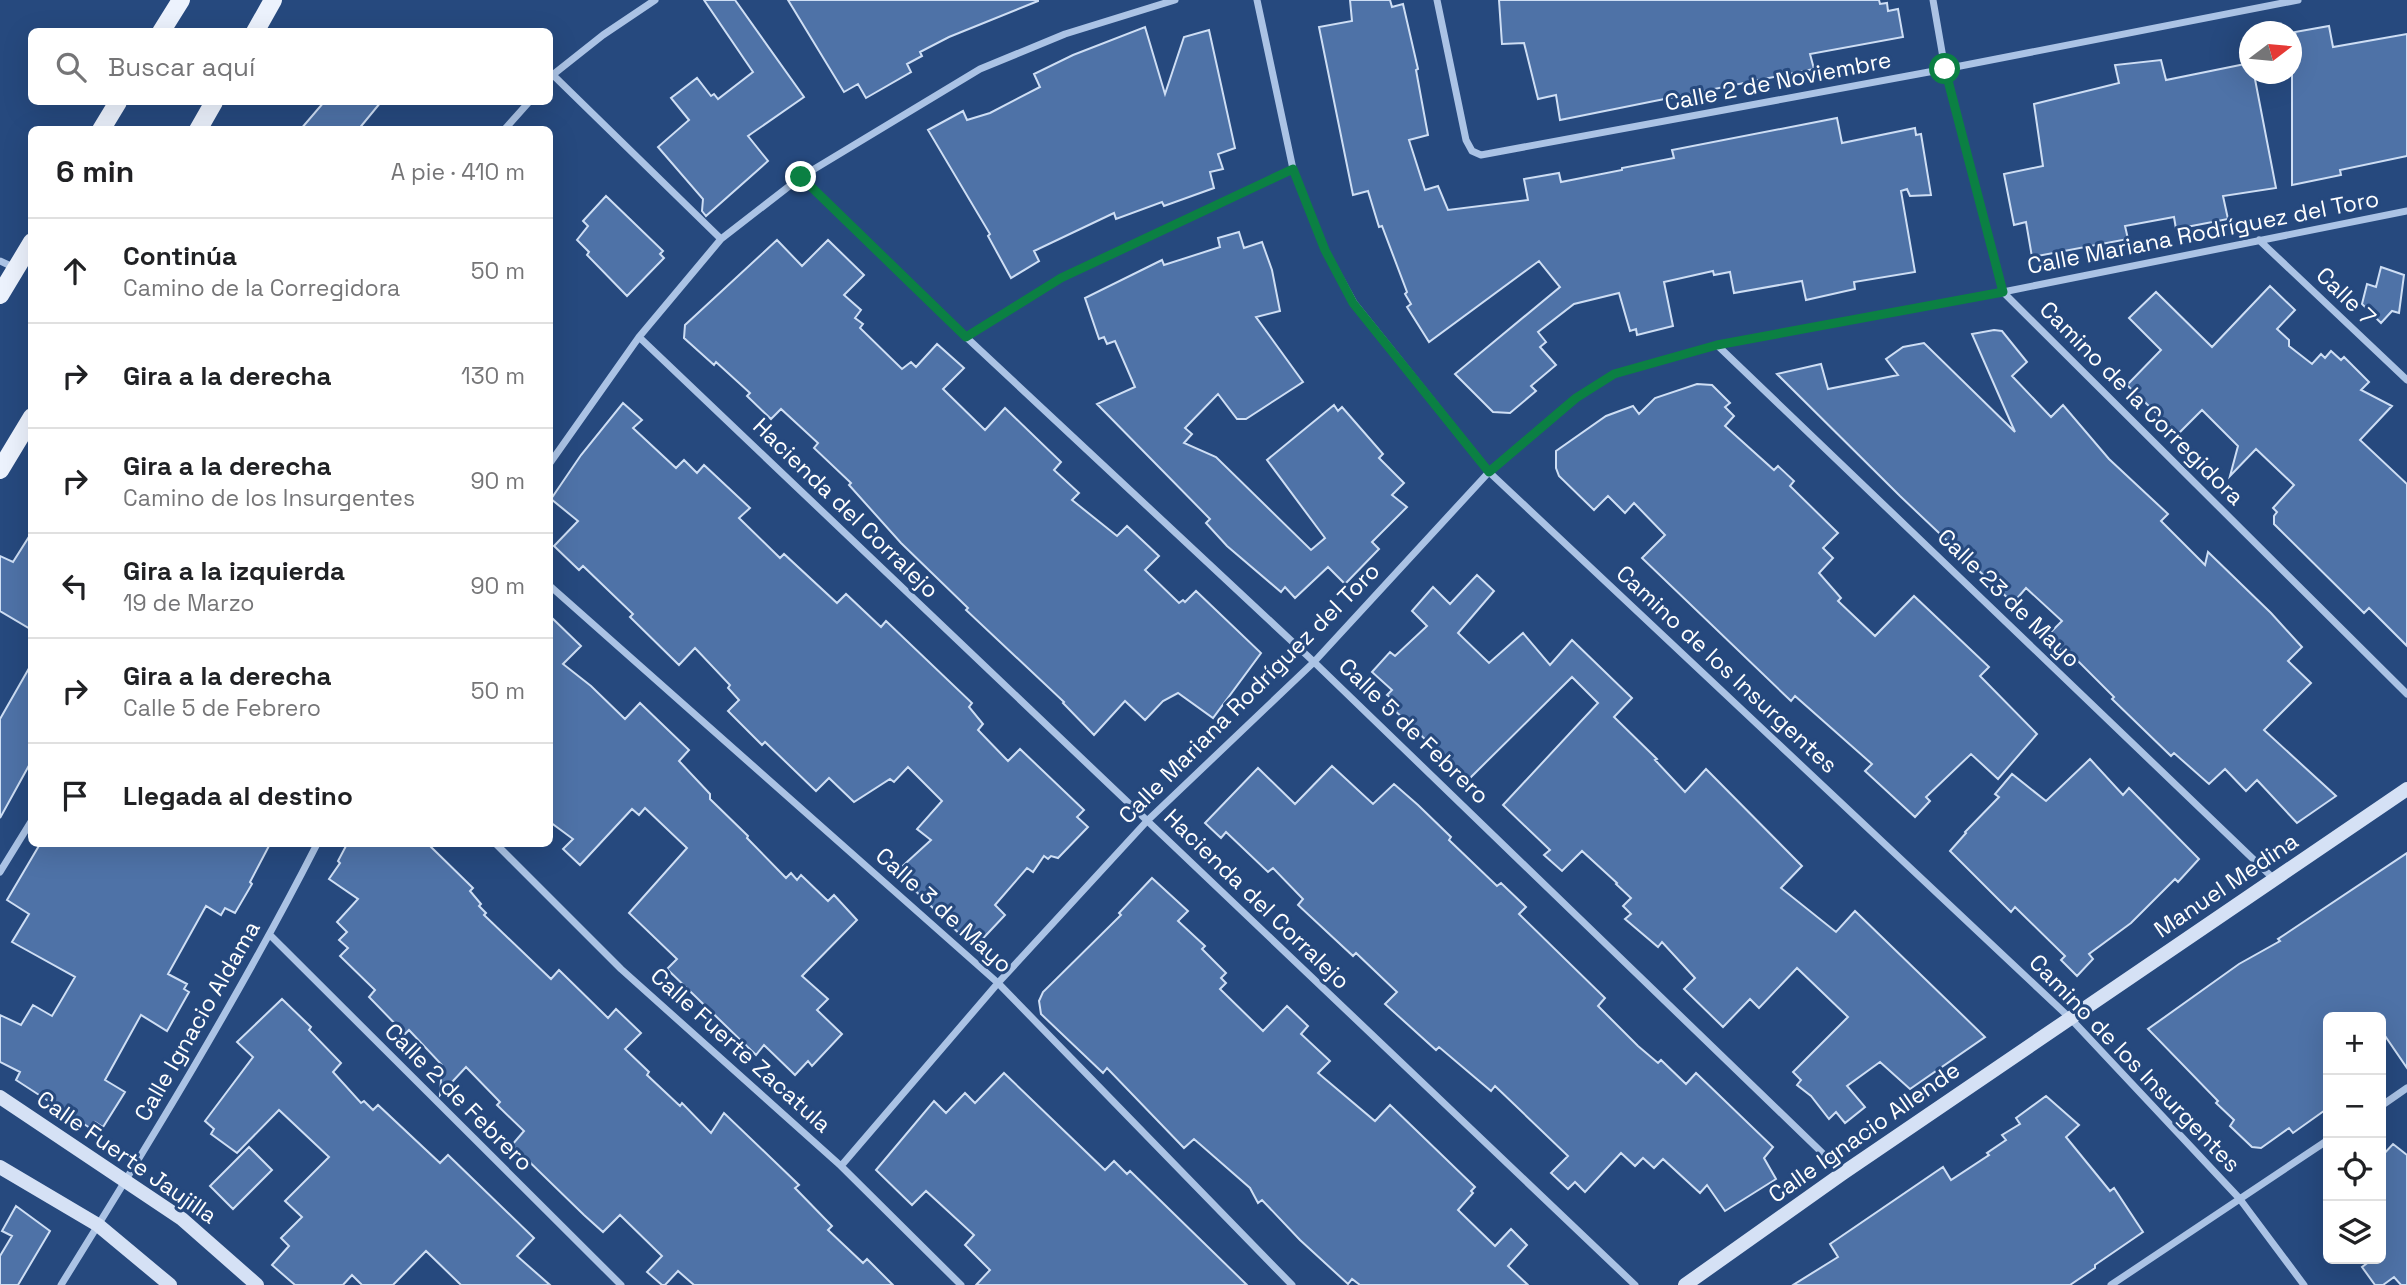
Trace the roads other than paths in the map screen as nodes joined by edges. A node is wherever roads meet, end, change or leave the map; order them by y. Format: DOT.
graph roads {
  1 [pos="181,0"];
  2 [pos="273,0"];
  3 [pos="655,0"];
  4 [pos="1175,0"];
  5 [pos="1257,0"];
  6 [pos="1437,0"];
  7 [pos="1933,0"];
  8 [pos="2298,0"];
  9 [pos="164,28"];
  10 [pos="257,28"];
  11 [pos="1945,69"];
  12 [pos="553,74"];
  13 [pos="553,78"];
  14 [pos="116,105"];
  15 [pos="213,105"];
  16 [pos="525,105"];
  17 [pos="103,126"];
  18 [pos="200,126"];
  19 [pos="507,126"];
  20 [pos="1293,169"];
  21 [pos="801,177"];
  22 [pos="2407,211"];
  23 [pos="721,239"];
  24 [pos="2259,240"];
  25 [pos="28,246"];
  26 [pos="8,265"];
  27 [pos="2003,292"];
  28 [pos="0,295"];
  29 [pos="639,337"];
  30 [pos="966,337"];
  31 [pos="1717,345"];
  32 [pos="2407,380"];
  33 [pos="28,424"];
  34 [pos="553,459"];
  35 [pos="0,470"];
  36 [pos="1489,472"];
  37 [pos="553,589"];
  38 [pos="1314,662"];
  39 [pos="2407,694"];
  40 [pos="2407,789"];
  41 [pos="1147,821"];
  42 [pos="28,826"];
  43 [pos="315,847"];
  44 [pos="499,847"];
  45 [pos="0,872"];
  46 [pos="2275,880"];
  47 [pos="270,935"];
  48 [pos="998,983"];
  49 [pos="2071,1018"];
  50 [pos="2407,1088"];
  51 [pos="0,1097"];
  52 [pos="2386,1103"];
  53 [pos="2323,1143"];
  54 [pos="841,1166"];
  55 [pos="0,1167"];
  56 [pos="1843,1173"];
  57 [pos="127,1180"];
  58 [pos="2239,1198"];
  59 [pos="98,1225"];
  60 [pos="61,1285"];
  61 [pos="170,1285"];
  62 [pos="257,1285"];
  63 [pos="621,1285"];
  64 [pos="961,1285"];
  65 [pos="1292,1285"];
  66 [pos="1636,1285"];
  67 [pos="1685,1285"];
  68 [pos="2112,1285"];
  69 [pos="2304,1285"];
  1 -- 9 [label="main road"];
  2 -- 10 [label="main road"];
  3 -- 12 [label="street"];
  4 -- 21 [label="street"];
  5 -- 20 [label="street, Camino de los Insurgentes"];
  6 -- 11 [label="street, Calle 2 de Noviembre"];
  7 -- 11 [label="street"];
  8 -- 11 [label="street, Calle 2 de Noviembre"];
  11 -- 27 [label="street"];
  13 -- 23 [label="street"];
  14 -- 17 [label="main road"];
  15 -- 18 [label="main road"];
  16 -- 19 [label="street"];
  20 -- 30 [label="street"];
  20 -- 36 [label="street, Camino de los Insurgentes"];
  21 -- 23 [label="street"];
  21 -- 30 [label="street, Calle 5 de Febrero"];
  22 -- 24 [label="street, Calle Mariana Rodríguez del Toro"];
  23 -- 29 [label="street"];
  24 -- 27 [label="street, Calle Mariana Rodríguez del Toro"];
  24 -- 32 [label="street, Calle 7"];
  25 -- 26 [label="main road"];
  26 -- 28 [label="main road"];
  27 -- 31 [label="street, Calle Mariana Rodríguez del Toro"];
  27 -- 39 [label="street, Camino de la Corregidora"];
  29 -- 34 [label="street"];
  29 -- 41 [label="street, Hacienda del Corralejo"];
  30 -- 38 [label="street, Calle 5 de Febrero"];
  31 -- 36 [label="street, Calle Mariana Rodríguez del Toro"];
  31 -- 46 [label="street, Calle 23 de Mayo"];
  33 -- 35 [label="main road"];
  36 -- 38 [label="street, Calle Mariana Rodríguez del Toro"];
  36 -- 49 [label="street, Camino de los Insurgentes"];
  37 -- 48 [label="street, Calle 3 de Mayo"];
  38 -- 41 [label="street, Calle Mariana Rodríguez del Toro"];
  38 -- 56 [label="street, Calle 5 de Febrero"];
  40 -- 46 [label="street, Manuel Medina"];
  41 -- 48 [label="street, Calle Mariana Rodríguez del Toro"];
  41 -- 66 [label="street, Hacienda del Corralejo"];
  42 -- 45 [label="street"];
  43 -- 47 [label="street, Calle Ignacio Aldama"];
  44 -- 54 [label="street, Calle Fuerte Zacatula"];
  46 -- 49 [label="street, Manuel Medina"];
  47 -- 57 [label="street, Calle Ignacio Aldama"];
  47 -- 63 [label="street, Calle 2 de Febrero"];
  48 -- 54 [label="street, Calle Mariana Rodríguez del Toro"];
  48 -- 65 [label="street, Calle 3 de Mayo"];
  49 -- 56 [label="street, Calle Ignacio Allende"];
  49 -- 58 [label="street, Camino de los Insurgentes"];
  50 -- 52 [label="street"];
  51 -- 57 [label="street, Calle Fuerte Jaujilla"];
  53 -- 58 [label="street"];
  54 -- 64 [label="street, Calle Fuerte Zacatula"];
  55 -- 59 [label="street"];
  56 -- 67 [label="street, Calle Ignacio Allende"];
  57 -- 59 [label="street, Calle Ignacio Aldama"];
  57 -- 62 [label="street, Calle Fuerte Jaujilla"];
  58 -- 68 [label="street"];
  58 -- 69 [label="street, Camino de los Insurgentes"];
  59 -- 60 [label="street, Calle Ignacio Aldama"];
  59 -- 61 [label="street"];
}
